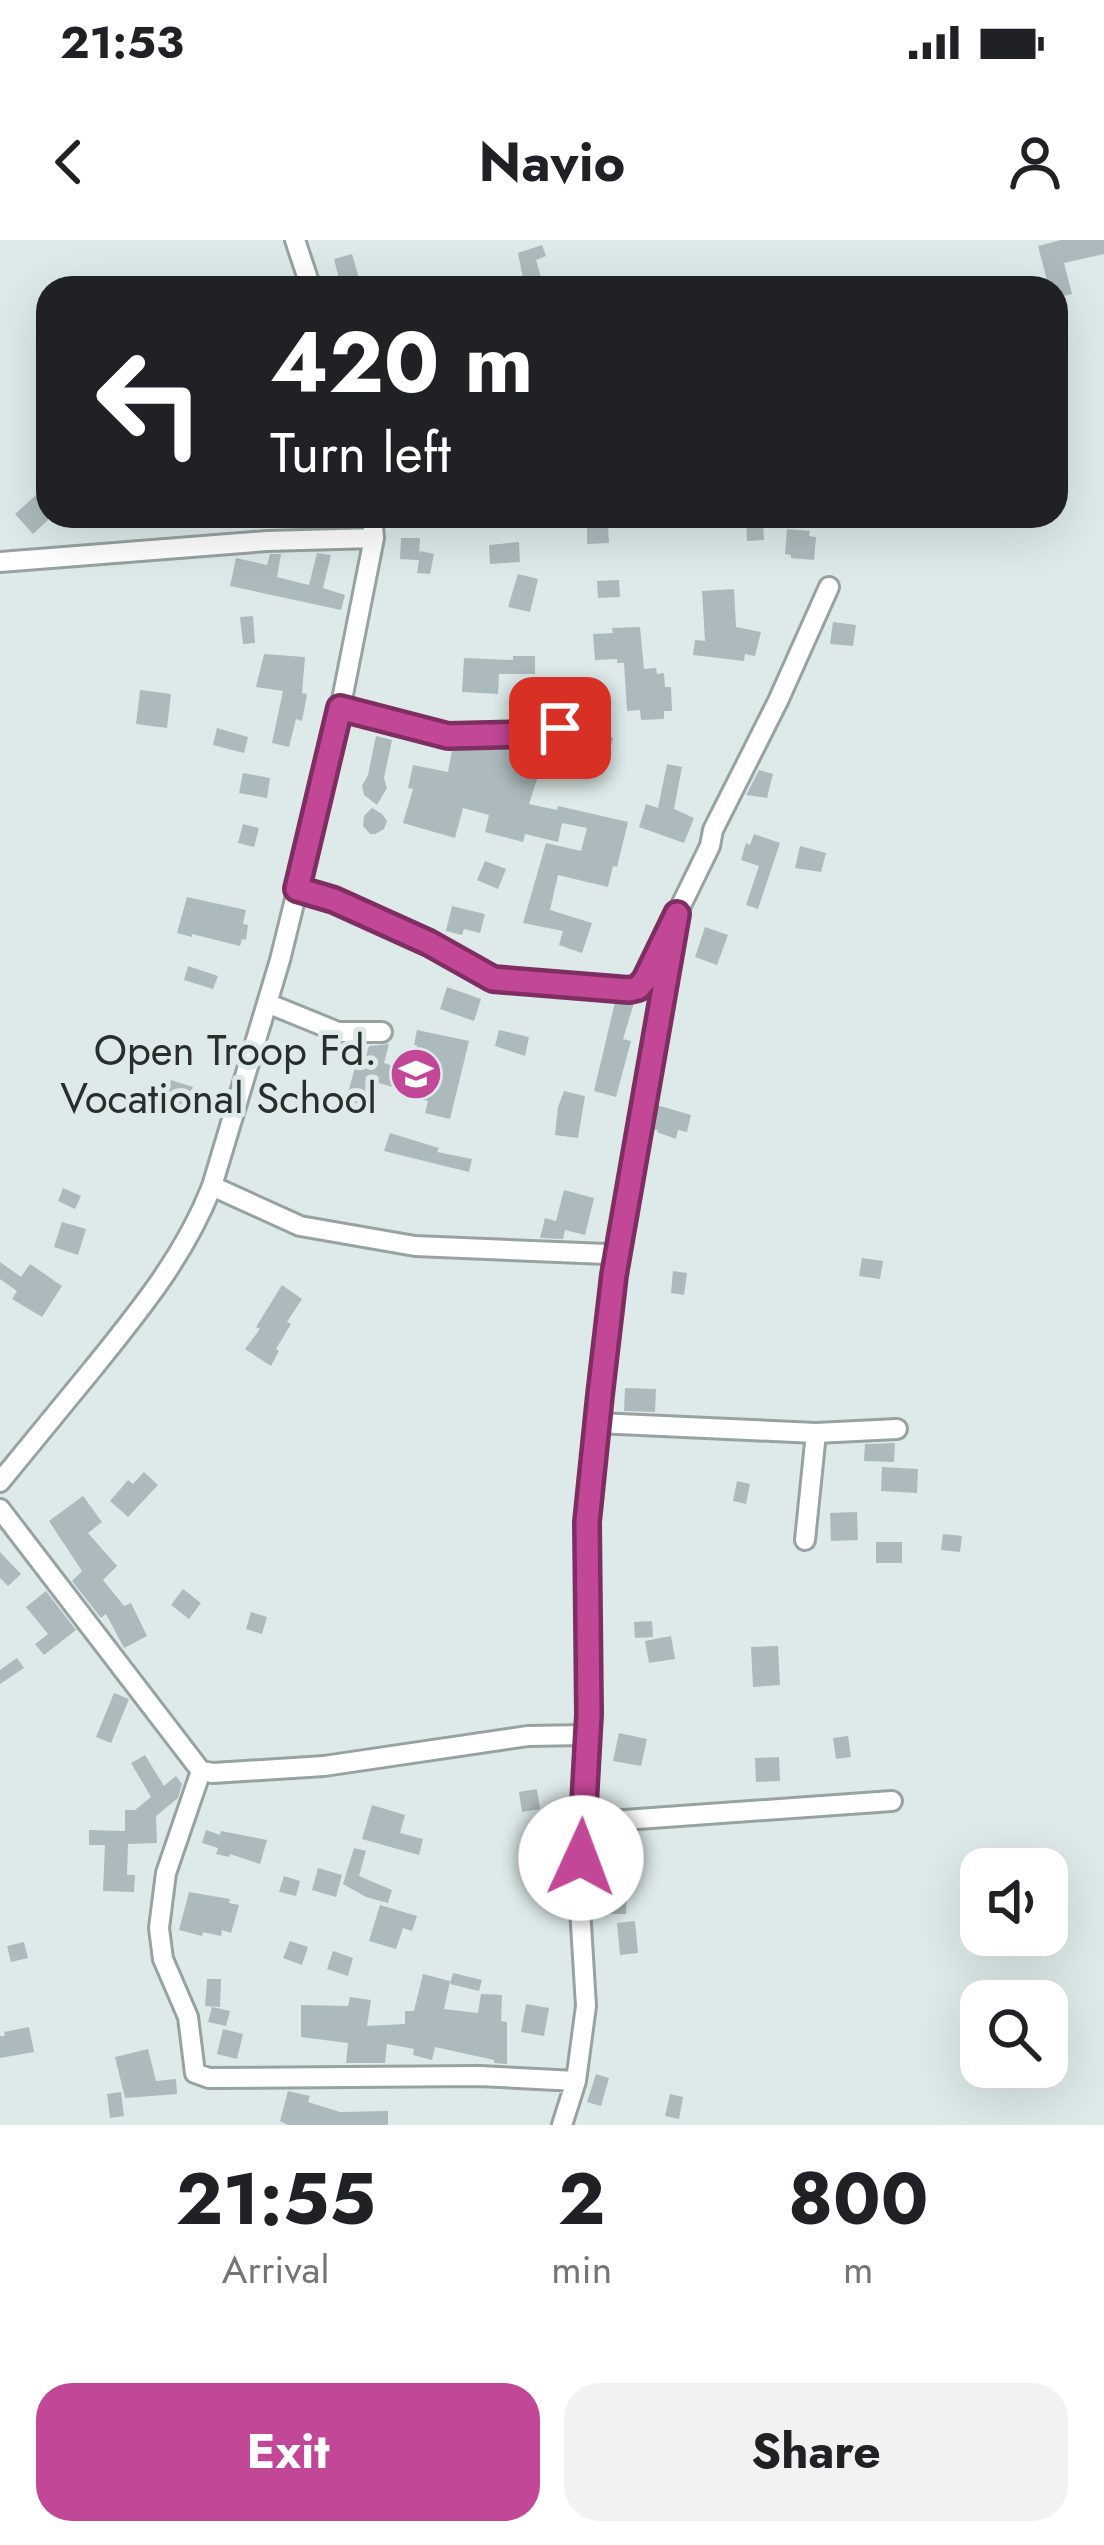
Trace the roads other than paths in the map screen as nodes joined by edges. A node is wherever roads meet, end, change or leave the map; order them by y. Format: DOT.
graph roads {
  1 [pos="295,240"];
  2 [pos="307,276"];
  3 [pos="373,528"];
  4 [pos="374,538"];
  5 [pos="0,562"];
  6 [pos="829,586"];
  7 [pos="340,708"];
  8 [pos="596,719"];
  9 [pos="297,889"];
  10 [pos="677,914"];
  11 [pos="267,1003"];
  12 [pos="382,1032"];
  13 [pos="212,1186"];
  14 [pos="605,1254"];
  15 [pos="597,1423"];
  16 [pos="896,1429"];
  17 [pos="816,1433"];
  18 [pos="0,1482"];
  19 [pos="0,1509"];
  20 [pos="806,1540"];
  21 [pos="586,1735"];
  22 [pos="201,1771"];
  23 [pos="892,1801"];
  24 [pos="582,1823"];
  25 [pos="576,2081"];
  26 [pos="562,2125"];
  1 -- 2 [label="street"];
  3 -- 4 [label="street"];
  4 -- 5 [label="street"];
  4 -- 7 [label="street"];
  6 -- 10 [label="street"];
  7 -- 8 [label="street"];
  7 -- 9 [label="street"];
  9 -- 10 [label="street"];
  9 -- 11 [label="street"];
  10 -- 15 [label="street"];
  11 -- 12 [label="street"];
  11 -- 13 [label="street"];
  13 -- 14 [label="street"];
  13 -- 18 [label="street"];
  15 -- 17 [label="street"];
  15 -- 21 [label="street"];
  16 -- 17 [label="street"];
  17 -- 20 [label="street"];
  19 -- 22 [label="street"];
  21 -- 22 [label="street"];
  21 -- 24 [label="street"];
  22 -- 25 [label="street"];
  23 -- 24 [label="street"];
  24 -- 25 [label="street"];
  25 -- 26 [label="street"];
}
